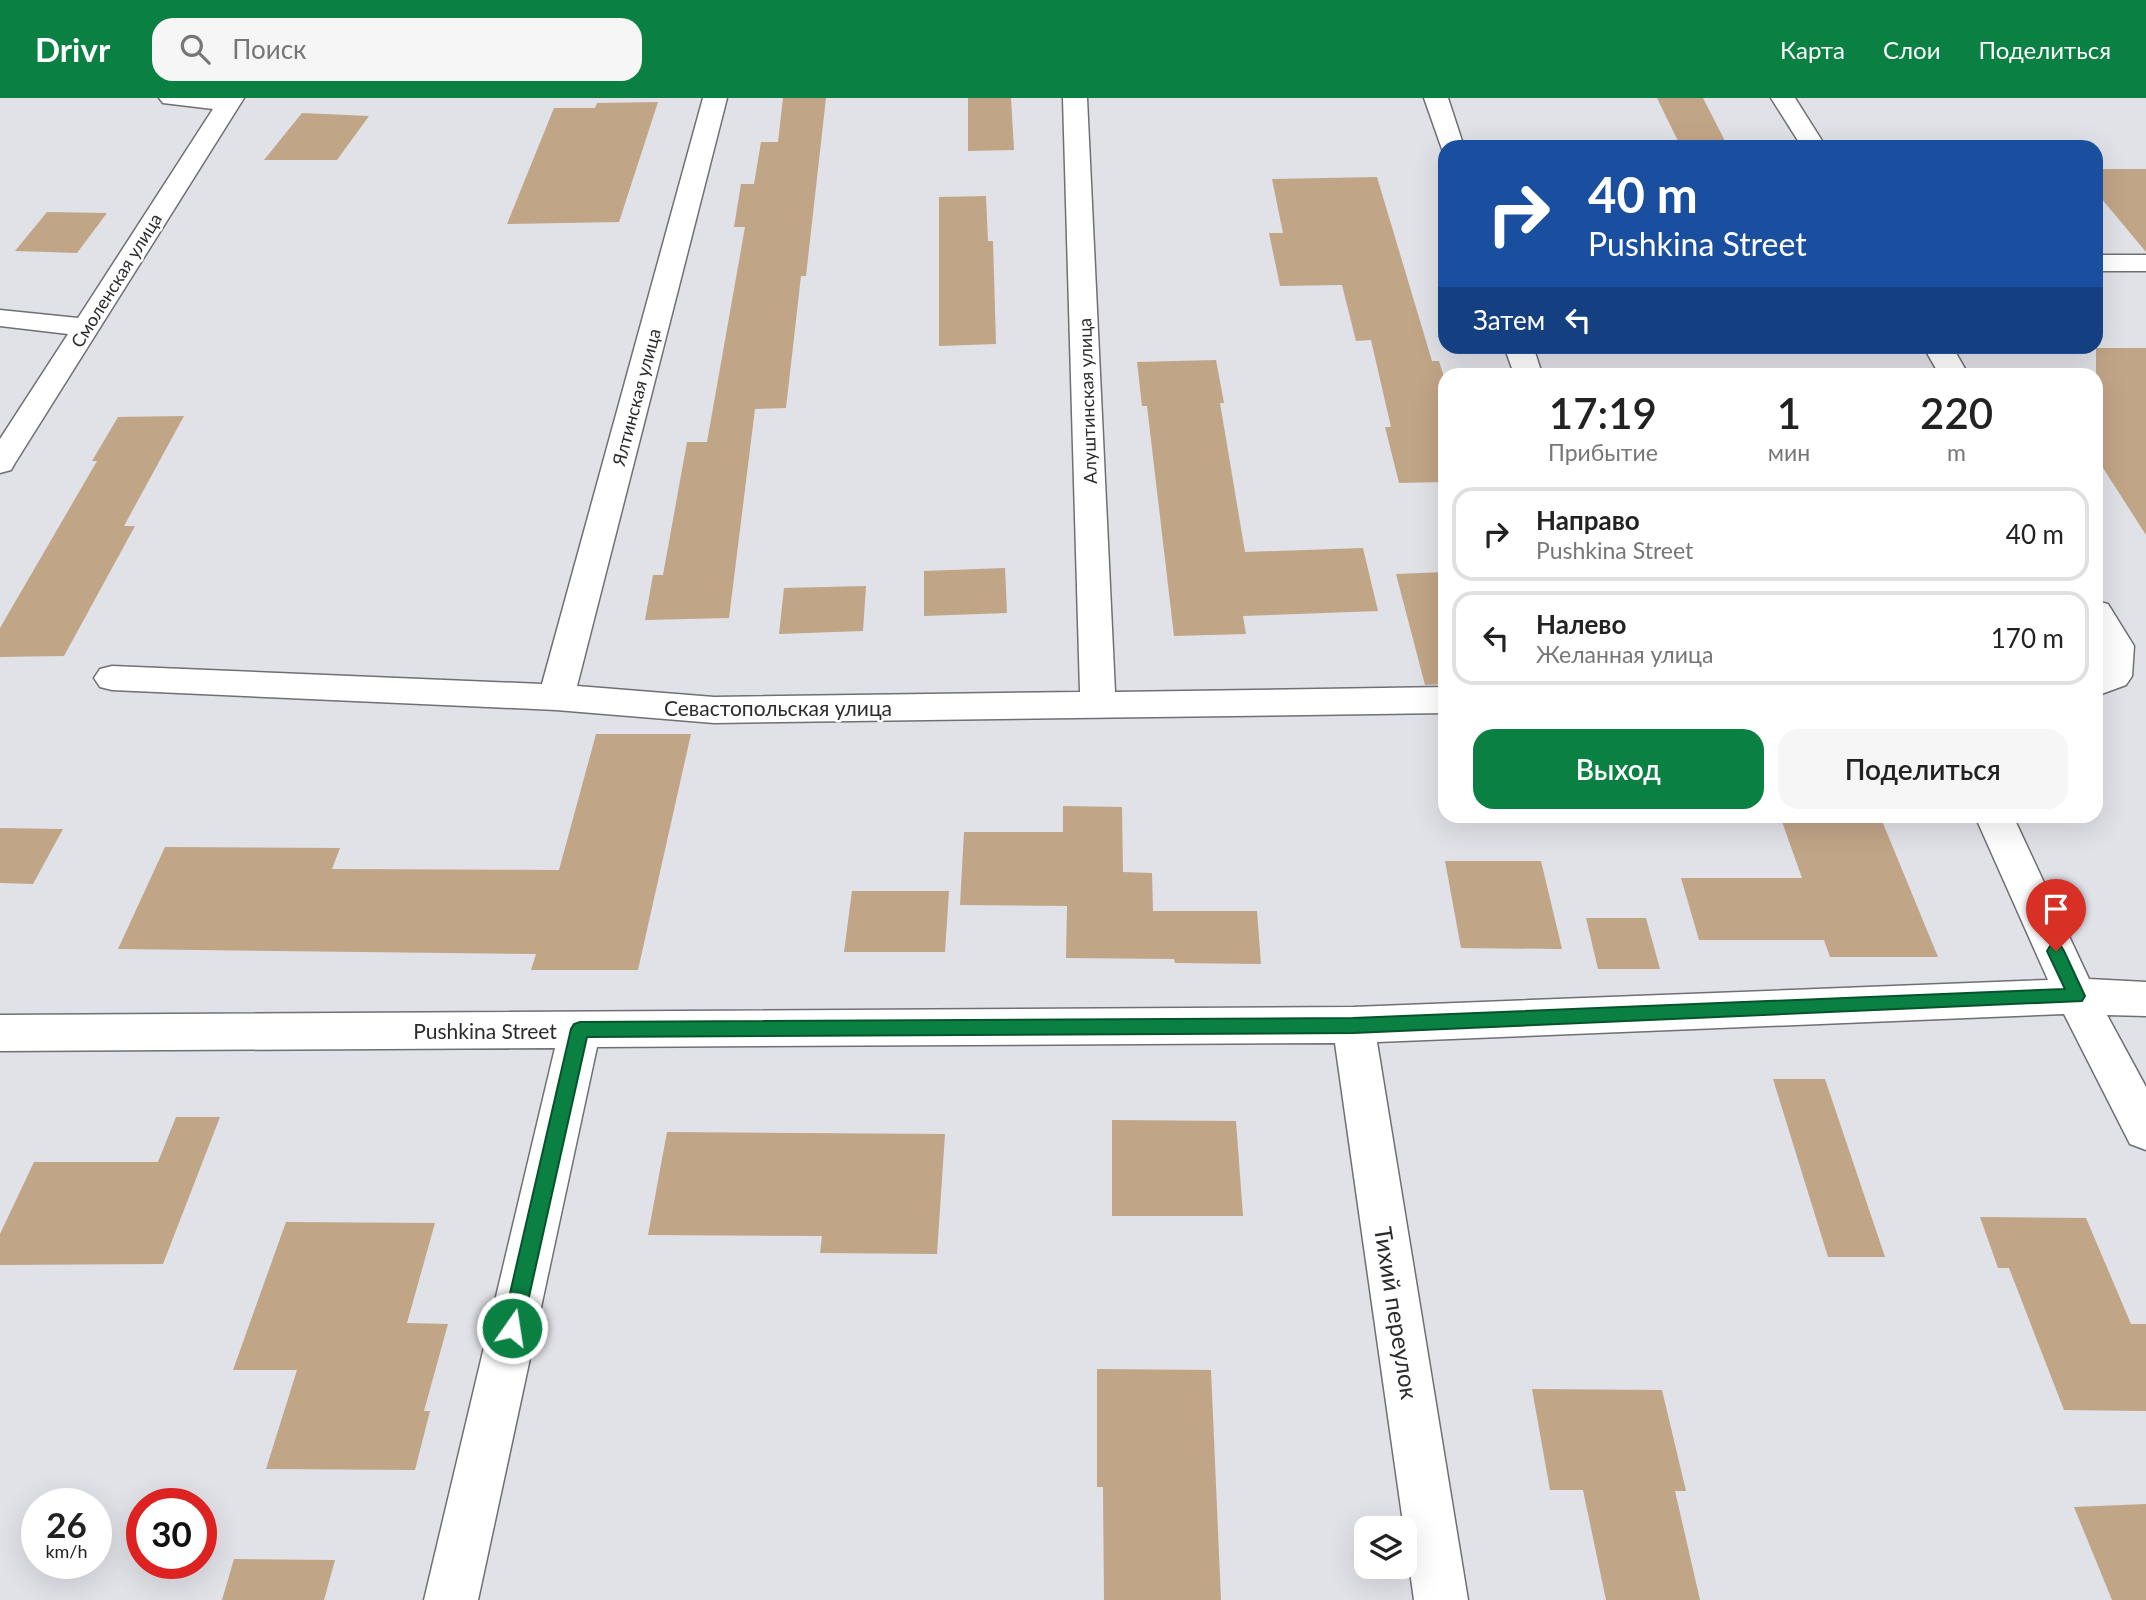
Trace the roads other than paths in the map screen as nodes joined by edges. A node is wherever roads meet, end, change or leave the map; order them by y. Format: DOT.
graph roads {
  1 [pos="171,98"];
  2 [pos="715,98"];
  3 [pos="1075,98"];
  4 [pos="1436,98"];
  5 [pos="1783,98"];
  6 [pos="230,100"];
  7 [pos="1450,140"];
  8 [pos="1810,140"];
  9 [pos="2103,263"];
  10 [pos="2146,263"];
  11 [pos="0,318"];
  12 [pos="86,327"];
  13 [pos="0,463"];
  14 [pos="2103,623"];
  15 [pos="112,678"];
  16 [pos="2103,681"];
  17 [pos="556,697"];
  18 [pos="1438,700"];
  19 [pos="1098,705"];
  20 [pos="1997,823"];
  21 [pos="2076,996"];
  22 [pos="2146,999"];
  23 [pos="1353,1026"];
  24 [pos="580,1029"];
  25 [pos="0,1033"];
  26 [pos="2146,1130"];
  27 [pos="450,1600"];
  28 [pos="1441,1600"];
  1 -- 6 [label="street"];
  2 -- 17 [label="street, Ялтинская улица"];
  3 -- 19 [label="street, Алуштинская улица"];
  4 -- 7 [label="street"];
  5 -- 8 [label="street"];
  6 -- 12 [label="street, Смоленская улица"];
  9 -- 10 [label="street"];
  11 -- 12 [label="street"];
  12 -- 13 [label="street, Смоленская улица"];
  14 -- 16 [label="street"];
  15 -- 17 [label="street, Севастопольская улица"];
  17 -- 19 [label="street, Севастопольская улица"];
  18 -- 19 [label="street, Севастопольская улица"];
  20 -- 21 [label="street"];
  21 -- 22 [label="street, Pushkina Street"];
  21 -- 23 [label="street, Pushkina Street"];
  21 -- 26 [label="street"];
  23 -- 24 [label="street, Pushkina Street"];
  23 -- 28 [label="street, Тихий переулок"];
  24 -- 25 [label="street, Pushkina Street"];
  24 -- 27 [label="street"];
}
